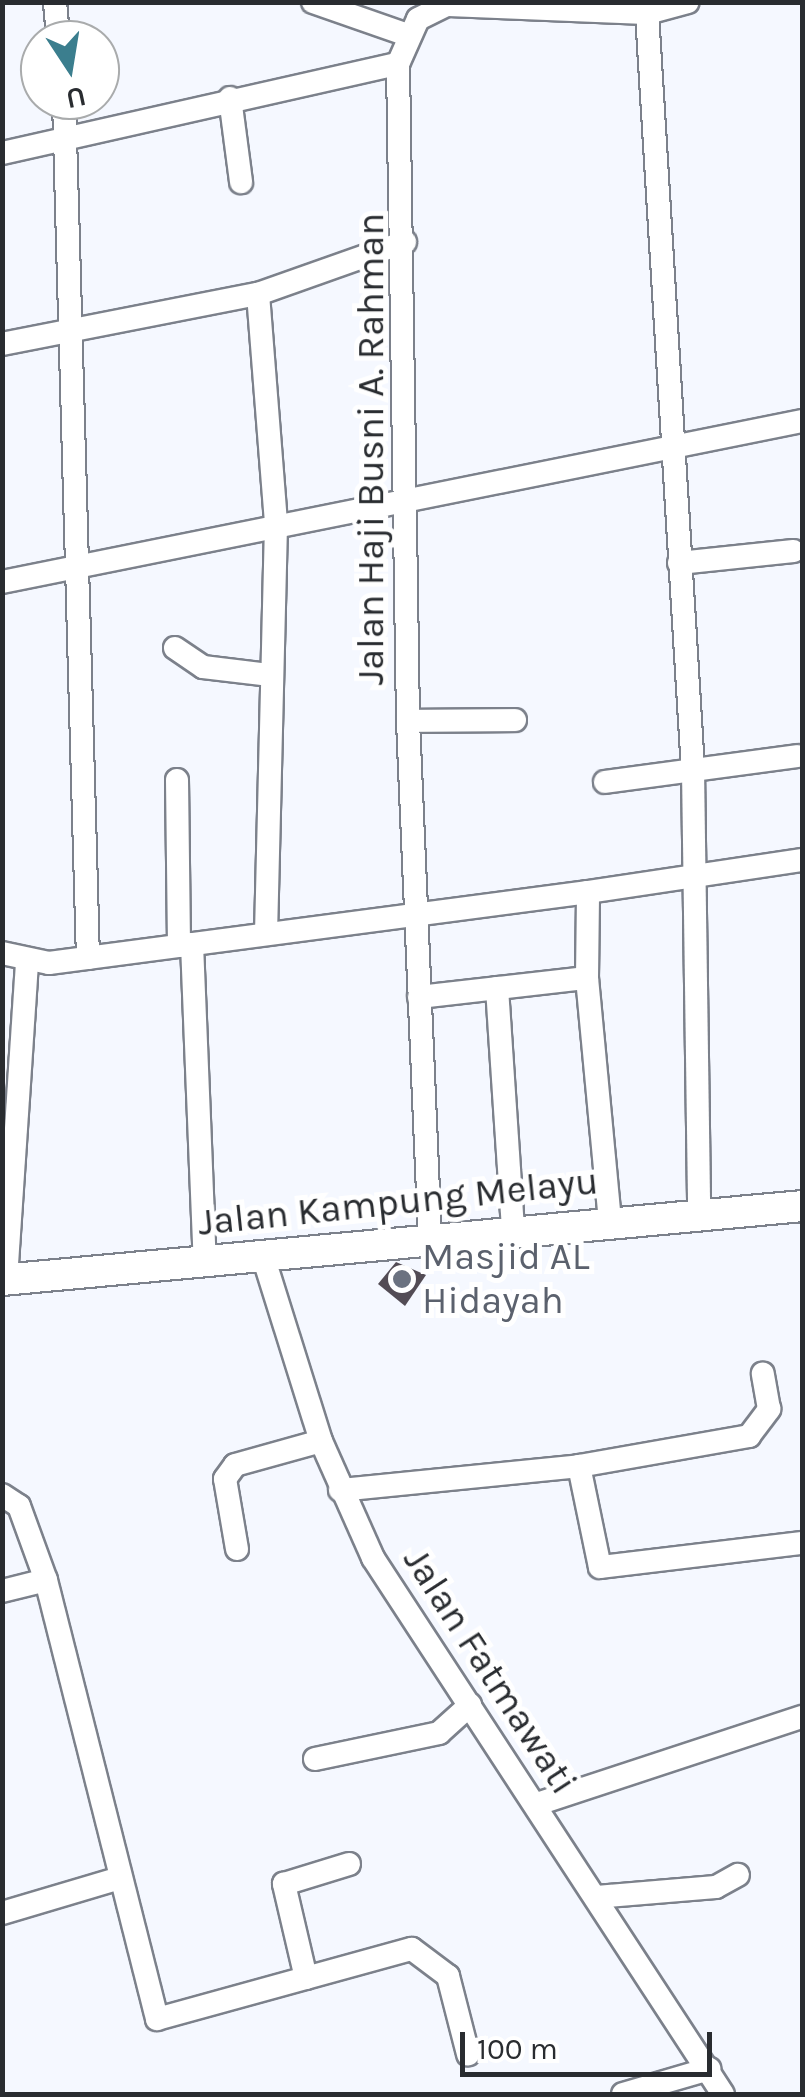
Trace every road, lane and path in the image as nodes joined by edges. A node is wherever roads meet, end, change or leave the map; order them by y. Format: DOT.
graph roads {
  1 [pos="313,2"];
  2 [pos="688,2"];
  3 [pos="646,8"];
  4 [pos="408,35"];
  5 [pos="398,64"];
  6 [pos="230,98"];
  7 [pos="66,120"];
  8 [pos="67,137"];
  9 [pos="2,152"];
  10 [pos="241,182"];
  11 [pos="406,242"];
  12 [pos="258,294"];
  13 [pos="65,332"];
  14 [pos="2,344"];
  15 [pos="802,421"];
  16 [pos="668,453"];
  17 [pos="408,501"];
  18 [pos="276,525"];
  19 [pos="793,551"];
  20 [pos="679,562"];
  21 [pos="77,569"];
  22 [pos="2,582"];
  23 [pos="175,648"];
  24 [pos="268,674"];
  25 [pos="515,720"];
  26 [pos="408,721"];
  27 [pos="798,756"];
  28 [pos="693,769"];
  29 [pos="178,780"];
  30 [pos="606,782"];
  31 [pos="802,860"];
  32 [pos="696,870"];
  33 [pos="588,892"];
  34 [pos="416,914"];
  35 [pos="266,930"];
  36 [pos="186,945"];
  37 [pos="2,952"];
  38 [pos="88,958"];
  39 [pos="27,960"];
  40 [pos="587,978"];
  41 [pos="497,988"];
  42 [pos="419,997"];
  43 [pos="802,1206"];
  44 [pos="699,1214"];
  45 [pos="610,1221"];
  46 [pos="513,1231"];
  47 [pos="430,1239"];
  48 [pos="263,1256"];
  49 [pos="205,1262"];
  50 [pos="4,1280"];
  51 [pos="763,1374"];
  52 [pos="321,1440"];
  53 [pos="579,1466"];
  54 [pos="340,1490"];
  55 [pos="2,1495"];
  56 [pos="802,1543"];
  57 [pos="237,1549"];
  58 [pos="46,1580"];
  59 [pos="2,1590"];
  60 [pos="470,1705"];
  61 [pos="802,1717"];
  62 [pos="315,1759"];
  63 [pos="537,1804"];
  64 [pos="349,1864"];
  65 [pos="738,1876"];
  66 [pos="117,1879"];
  67 [pos="597,1897"];
  68 [pos="2,1913"];
  69 [pos="306,1978"];
  70 [pos="468,2054"];
  71 [pos="709,2070"];
  72 [pos="623,2094"];
  73 [pos="724,2094"];
  1 -- 4 [label="street"];
  2 -- 3 [label="street"];
  3 -- 4 [label="street"];
  3 -- 16 [label="street"];
  4 -- 5 [label="street"];
  5 -- 6 [label="street"];
  5 -- 11 [label="street, Jalan Haji Busni A. Rahman"];
  6 -- 8 [label="street"];
  6 -- 10 [label="street"];
  7 -- 8 [label="street"];
  8 -- 9 [label="street"];
  8 -- 13 [label="street"];
  11 -- 12 [label="street"];
  11 -- 17 [label="street, Jalan Haji Busni A. Rahman"];
  12 -- 13 [label="street"];
  12 -- 18 [label="street"];
  13 -- 14 [label="street"];
  13 -- 21 [label="street"];
  15 -- 16 [label="street"];
  16 -- 17 [label="street"];
  16 -- 20 [label="street"];
  17 -- 18 [label="street"];
  17 -- 26 [label="street, Jalan Haji Busni A. Rahman"];
  18 -- 21 [label="street"];
  18 -- 24 [label="street"];
  19 -- 20 [label="street"];
  20 -- 28 [label="street"];
  21 -- 22 [label="street"];
  21 -- 38 [label="street"];
  23 -- 24 [label="street"];
  24 -- 35 [label="street"];
  25 -- 26 [label="street"];
  26 -- 34 [label="street, Jalan Haji Busni A. Rahman"];
  27 -- 28 [label="street"];
  28 -- 30 [label="street"];
  28 -- 32 [label="street"];
  29 -- 36 [label="street"];
  31 -- 32 [label="street"];
  32 -- 33 [label="street"];
  32 -- 44 [label="street"];
  33 -- 34 [label="street"];
  33 -- 40 [label="street"];
  34 -- 35 [label="street"];
  34 -- 42 [label="street, Jalan Haji Busni A. Rahman"];
  35 -- 36 [label="street"];
  36 -- 38 [label="street"];
  36 -- 49 [label="street"];
  37 -- 39 [label="street"];
  38 -- 39 [label="street"];
  39 -- 50 [label="street"];
  40 -- 41 [label="street"];
  40 -- 45 [label="street"];
  41 -- 42 [label="street"];
  41 -- 46 [label="street"];
  42 -- 47 [label="street, Jalan Haji Busni A. Rahman"];
  43 -- 44 [label="main road, Jalan Kampung Melayu"];
  44 -- 45 [label="main road, Jalan Kampung Melayu"];
  45 -- 46 [label="main road, Jalan Kampung Melayu"];
  46 -- 47 [label="main road, Jalan Kampung Melayu"];
  47 -- 48 [label="main road, Jalan Kampung Melayu"];
  48 -- 49 [label="main road, Jalan Kampung Melayu"];
  48 -- 52 [label="street, Jalan Fatmawati"];
  49 -- 50 [label="main road, Jalan Kampung Melayu"];
  51 -- 53 [label="street"];
  52 -- 54 [label="street, Jalan Fatmawati"];
  52 -- 57 [label="street"];
  53 -- 54 [label="street"];
  53 -- 56 [label="street"];
  54 -- 60 [label="street, Jalan Fatmawati"];
  55 -- 58 [label="street"];
  58 -- 59 [label="street"];
  58 -- 66 [label="street"];
  60 -- 62 [label="street"];
  60 -- 63 [label="street, Jalan Fatmawati"];
  61 -- 63 [label="street"];
  63 -- 67 [label="street, Jalan Fatmawati"];
  64 -- 69 [label="street"];
  65 -- 67 [label="street"];
  66 -- 68 [label="street"];
  66 -- 69 [label="street"];
  67 -- 71 [label="street, Jalan Fatmawati"];
  69 -- 70 [label="street"];
  71 -- 72 [label="street"];
  71 -- 73 [label="street, Jalan Fatmawati"];
}
